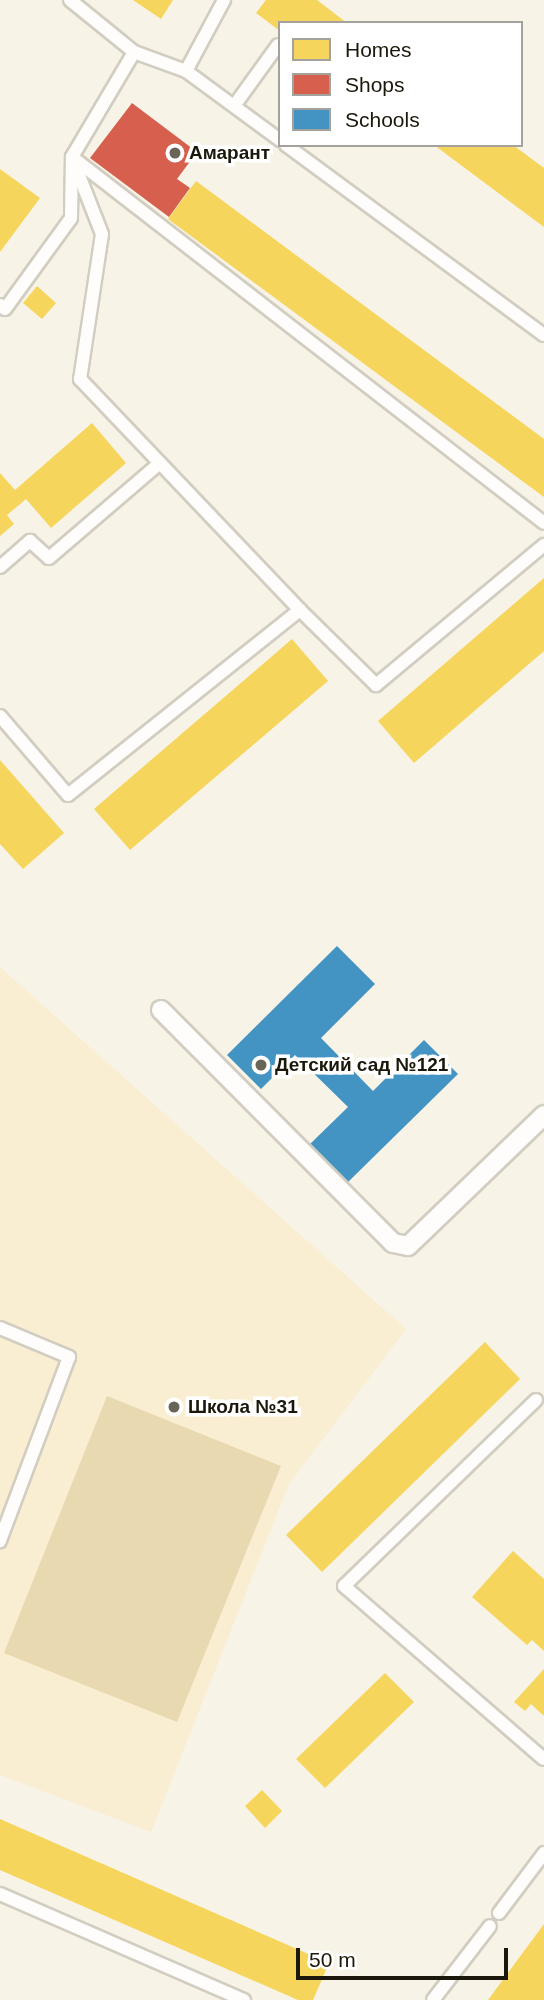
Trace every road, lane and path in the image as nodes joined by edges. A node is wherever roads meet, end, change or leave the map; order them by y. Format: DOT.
graph roads {
  1 [pos="70,0"];
  2 [pos="224,0"];
  3 [pos="278,46"];
  4 [pos="134,52"];
  5 [pos="186,71"];
  6 [pos="234,106"];
  7 [pos="278,139"];
  8 [pos="289,147"];
  9 [pos="72,157"];
  10 [pos="0,305"];
  11 [pos="544,335"];
  12 [pos="160,463"];
  13 [pos="544,523"];
  14 [pos="544,545"];
  15 [pos="0,567"];
  16 [pos="300,610"];
  17 [pos="0,716"];
  18 [pos="161,1010"];
  19 [pos="544,1115"];
  20 [pos="0,1328"];
  21 [pos="536,1400"];
  22 [pos="0,1541"];
  23 [pos="544,1759"];
  24 [pos="544,1853"];
  25 [pos="0,1894"];
  26 [pos="499,1913"];
  27 [pos="490,1926"];
  28 [pos="244,2000"];
  29 [pos="433,2000"];
  1 -- 4 [label="lane"];
  2 -- 5 [label="lane"];
  3 -- 6 [label="lane"];
  4 -- 5 [label="lane"];
  4 -- 9 [label="lane"];
  5 -- 6 [label="lane"];
  6 -- 7 [label="lane"];
  8 -- 11 [label="lane"];
  9 -- 10 [label="lane"];
  9 -- 12 [label="lane"];
  9 -- 13 [label="lane"];
  12 -- 15 [label="lane"];
  12 -- 16 [label="lane"];
  14 -- 16 [label="lane"];
  16 -- 17 [label="lane"];
  18 -- 19 [label="street"];
  20 -- 22 [label="lane"];
  21 -- 23 [label="lane"];
  24 -- 26 [label="lane"];
  25 -- 28 [label="lane"];
  27 -- 29 [label="lane"];
}
